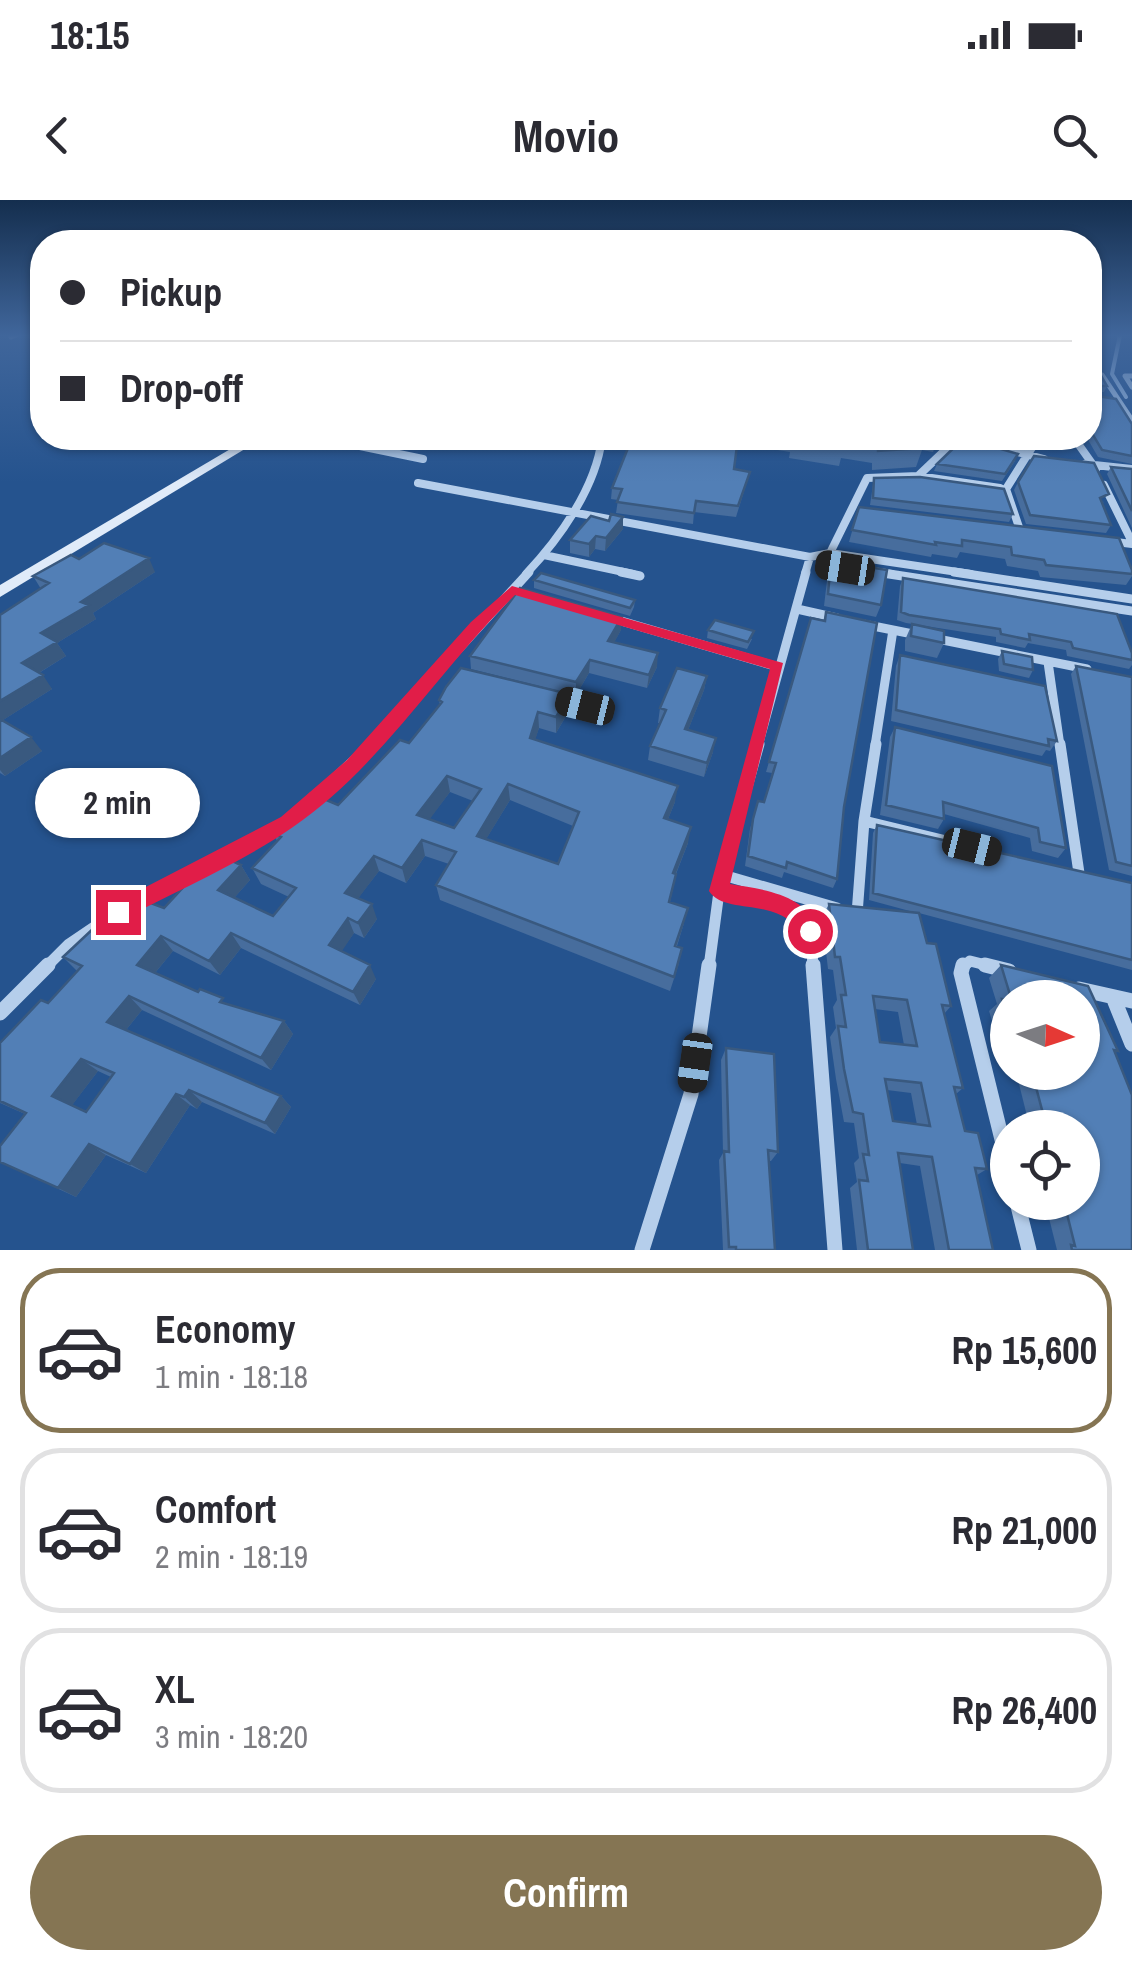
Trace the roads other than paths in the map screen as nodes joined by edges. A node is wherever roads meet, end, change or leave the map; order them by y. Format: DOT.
graph roads {
  1 [pos="1108,384"];
  2 [pos="1104,398"];
  3 [pos="1118,399"];
  4 [pos="1132,420"];
  5 [pos="237,450"];
  6 [pos="379,450"];
  7 [pos="601,450"];
  8 [pos="946,450"];
  9 [pos="1003,450"];
  10 [pos="1029,450"];
  11 [pos="1083,450"];
  12 [pos="1024,456"];
  13 [pos="423,459"];
  14 [pos="920,460"];
  15 [pos="1059,461"];
  16 [pos="933,462"];
  17 [pos="1077,463"];
  18 [pos="1094,466"];
  19 [pos="1132,470"];
  20 [pos="918,476"];
  21 [pos="418,483"];
  22 [pos="1006,489"];
  23 [pos="852,510"];
  24 [pos="573,512"];
  25 [pos="871,512"];
  26 [pos="1002,528"];
  27 [pos="1020,530"];
  28 [pos="1039,532"];
  29 [pos="1095,540"];
  30 [pos="1132,543"];
  31 [pos="830,553"];
  32 [pos="544,554"];
  33 [pos="810,559"];
  34 [pos="828,565"];
  35 [pos="866,571"];
  36 [pos="640,576"];
  37 [pos="512,590"];
  38 [pos="0,592"];
  39 [pos="530,596"];
  40 [pos="1132,599"];
  41 [pos="797,610"];
  42 [pos="1132,611"];
  43 [pos="603,616"];
  44 [pos="892,630"];
  45 [pos="888,656"];
  46 [pos="904,660"];
  47 [pos="1048,662"];
  48 [pos="778,667"];
  49 [pos="440,670"];
  50 [pos="1098,672"];
  51 [pos="458,674"];
  52 [pos="1035,688"];
  53 [pos="1052,692"];
  54 [pos="549,697"];
  55 [pos="585,706"];
  56 [pos="878,726"];
  57 [pos="897,730"];
  58 [pos="1046,766"];
  59 [pos="1064,770"];
  60 [pos="864,820"];
  61 [pos="990,851"];
  62 [pos="1061,868"];
  63 [pos="1079,873"];
  64 [pos="1097,877"];
  65 [pos="721,883"];
  66 [pos="1024,975"];
  67 [pos="1100,994"];
  68 [pos="1112,997"];
  69 [pos="1132,1001"];
  70 [pos="0,1014"];
  71 [pos="1132,1044"];
  72 [pos="994,1110"];
  73 [pos="1022,1220"];
  74 [pos="642,1250"];
  75 [pos="835,1250"];
  76 [pos="1029,1250"];
  1 -- 3 [label="street"];
  2 -- 3 [label="street"];
  3 -- 4 [label="street"];
  5 -- 38 [label="street"];
  6 -- 13 [label="street"];
  7 -- 24 [label="street"];
  8 -- 16 [label="street"];
  9 -- 12 [label="street"];
  10 -- 12 [label="street"];
  11 -- 18 [label="street"];
  12 -- 15 [label="street"];
  12 -- 22 [label="street"];
  14 -- 16 [label="street"];
  16 -- 20 [label="street"];
  17 -- 18 [label="street"];
  18 -- 19 [label="street"];
  18 -- 30 [label="street"];
  20 -- 22 [label="street"];
  20 -- 23 [label="street"];
  21 -- 24 [label="street"];
  22 -- 27 [label="street"];
  23 -- 25 [label="street"];
  23 -- 31 [label="street"];
  24 -- 32 [label="street"];
  24 -- 33 [label="street"];
  26 -- 27 [label="street"];
  27 -- 28 [label="street"];
  29 -- 30 [label="street"];
  31 -- 33 [label="street"];
  31 -- 40 [label="street"];
  32 -- 36 [label="street"];
  32 -- 37 [label="street"];
  33 -- 34 [label="street"];
  33 -- 41 [label="street"];
  35 -- 42 [label="street"];
  37 -- 39 [label="street"];
  37 -- 49 [label="street"];
  41 -- 44 [label="street"];
  41 -- 48 [label="street"];
  43 -- 48 [label="street"];
  44 -- 45 [label="street"];
  44 -- 47 [label="street"];
  45 -- 46 [label="street"];
  45 -- 56 [label="street"];
  47 -- 50 [label="street"];
  47 -- 53 [label="street"];
  48 -- 65 [label="street"];
  49 -- 51 [label="street"];
  49 -- 70 [label="street"];
  52 -- 53 [label="street"];
  53 -- 59 [label="street"];
  54 -- 55 [label="street"];
  56 -- 57 [label="street"];
  56 -- 60 [label="street"];
  58 -- 59 [label="street"];
  59 -- 63 [label="street"];
  60 -- 61 [label="street"];
  60 -- 65 [label="street"];
  62 -- 63 [label="street"];
  63 -- 64 [label="street"];
  65 -- 74 [label="street"];
  65 -- 75 [label="street"];
  66 -- 72 [label="street"];
  67 -- 68 [label="street"];
  68 -- 69 [label="street"];
  68 -- 71 [label="street"];
  73 -- 76 [label="street"];
}
